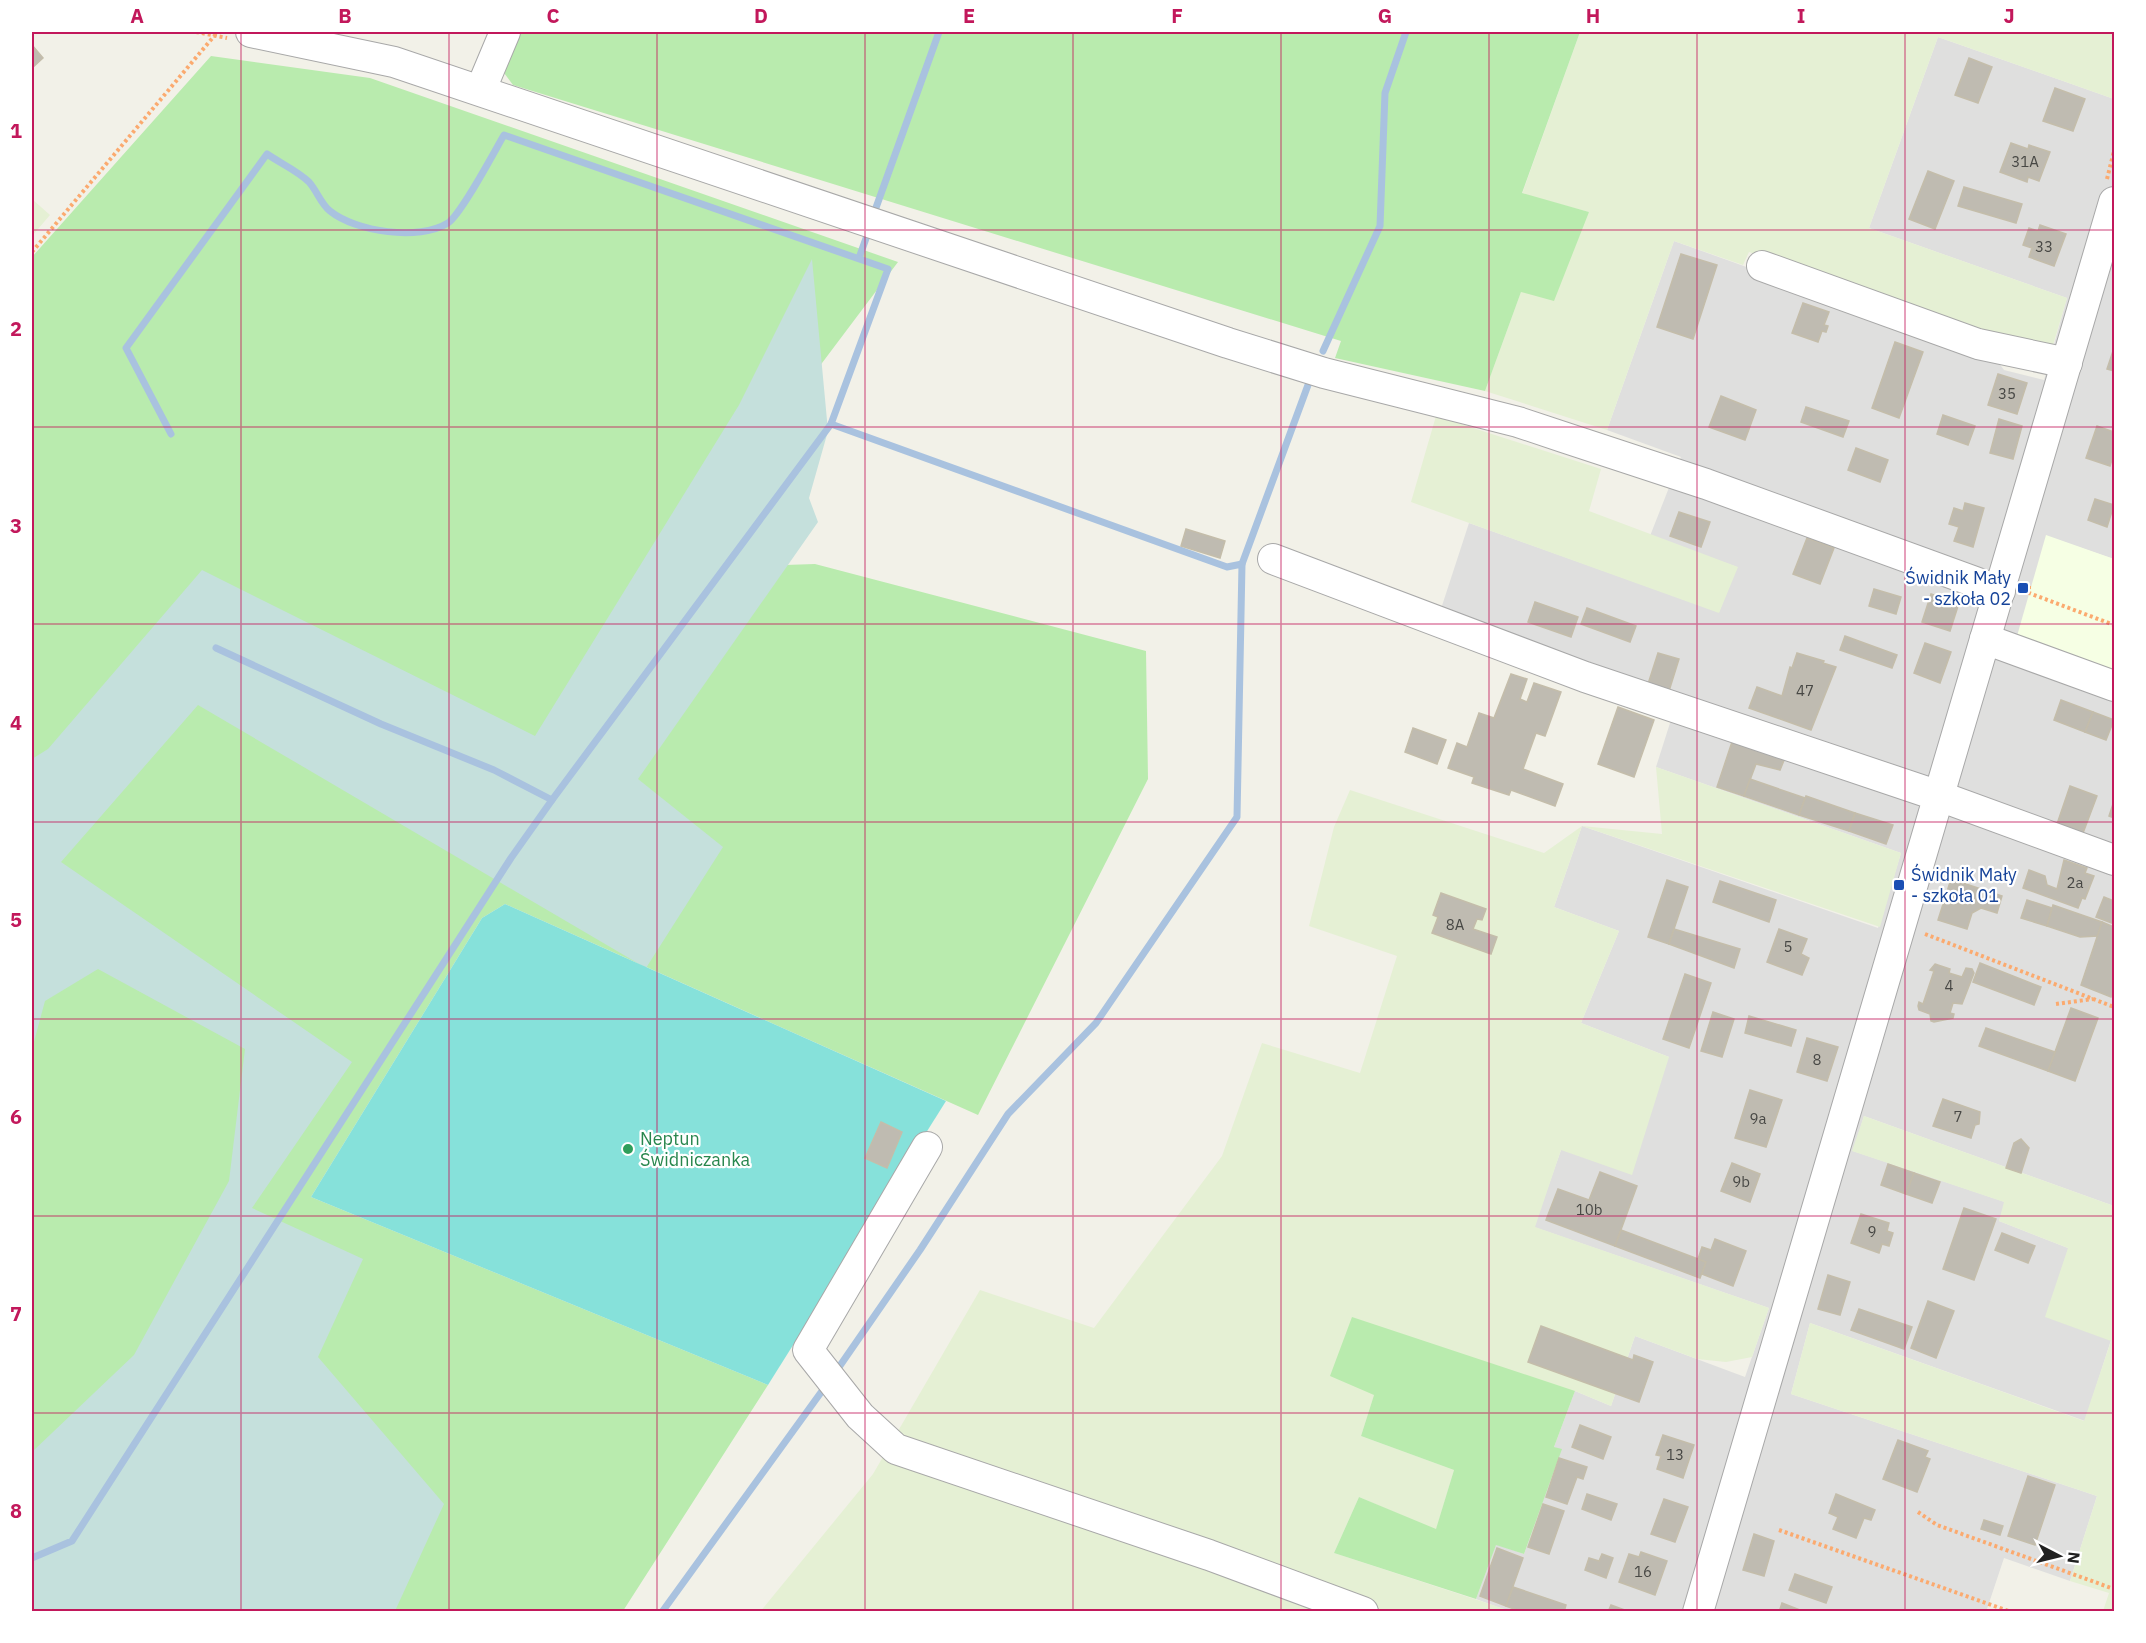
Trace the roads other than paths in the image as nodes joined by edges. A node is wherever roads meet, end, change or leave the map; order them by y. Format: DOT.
graph roads {
  1 [pos="251,32"];
  2 [pos="505,32"];
  3 [pos="481,89"];
  4 [pos="2115,202"];
  5 [pos="1762,266"];
  6 [pos="2067,363"];
  7 [pos="1273,559"];
  8 [pos="2000,591"];
  9 [pos="1986,639"];
  10 [pos="2115,686"];
  11 [pos="1939,796"];
  12 [pos="2115,860"];
  13 [pos="927,1147"];
  14 [pos="1363,1611"];
  15 [pos="1698,1611"];
  1 -- 3 [label="street"];
  2 -- 3 [label="street"];
  3 -- 8 [label="street"];
  4 -- 6 [label="street"];
  5 -- 6 [label="street"];
  6 -- 8 [label="street"];
  7 -- 11 [label="street"];
  8 -- 9 [label="street"];
  9 -- 10 [label="street"];
  9 -- 11 [label="street"];
  11 -- 12 [label="street"];
  11 -- 15 [label="street"];
  13 -- 14 [label="street"];
}
